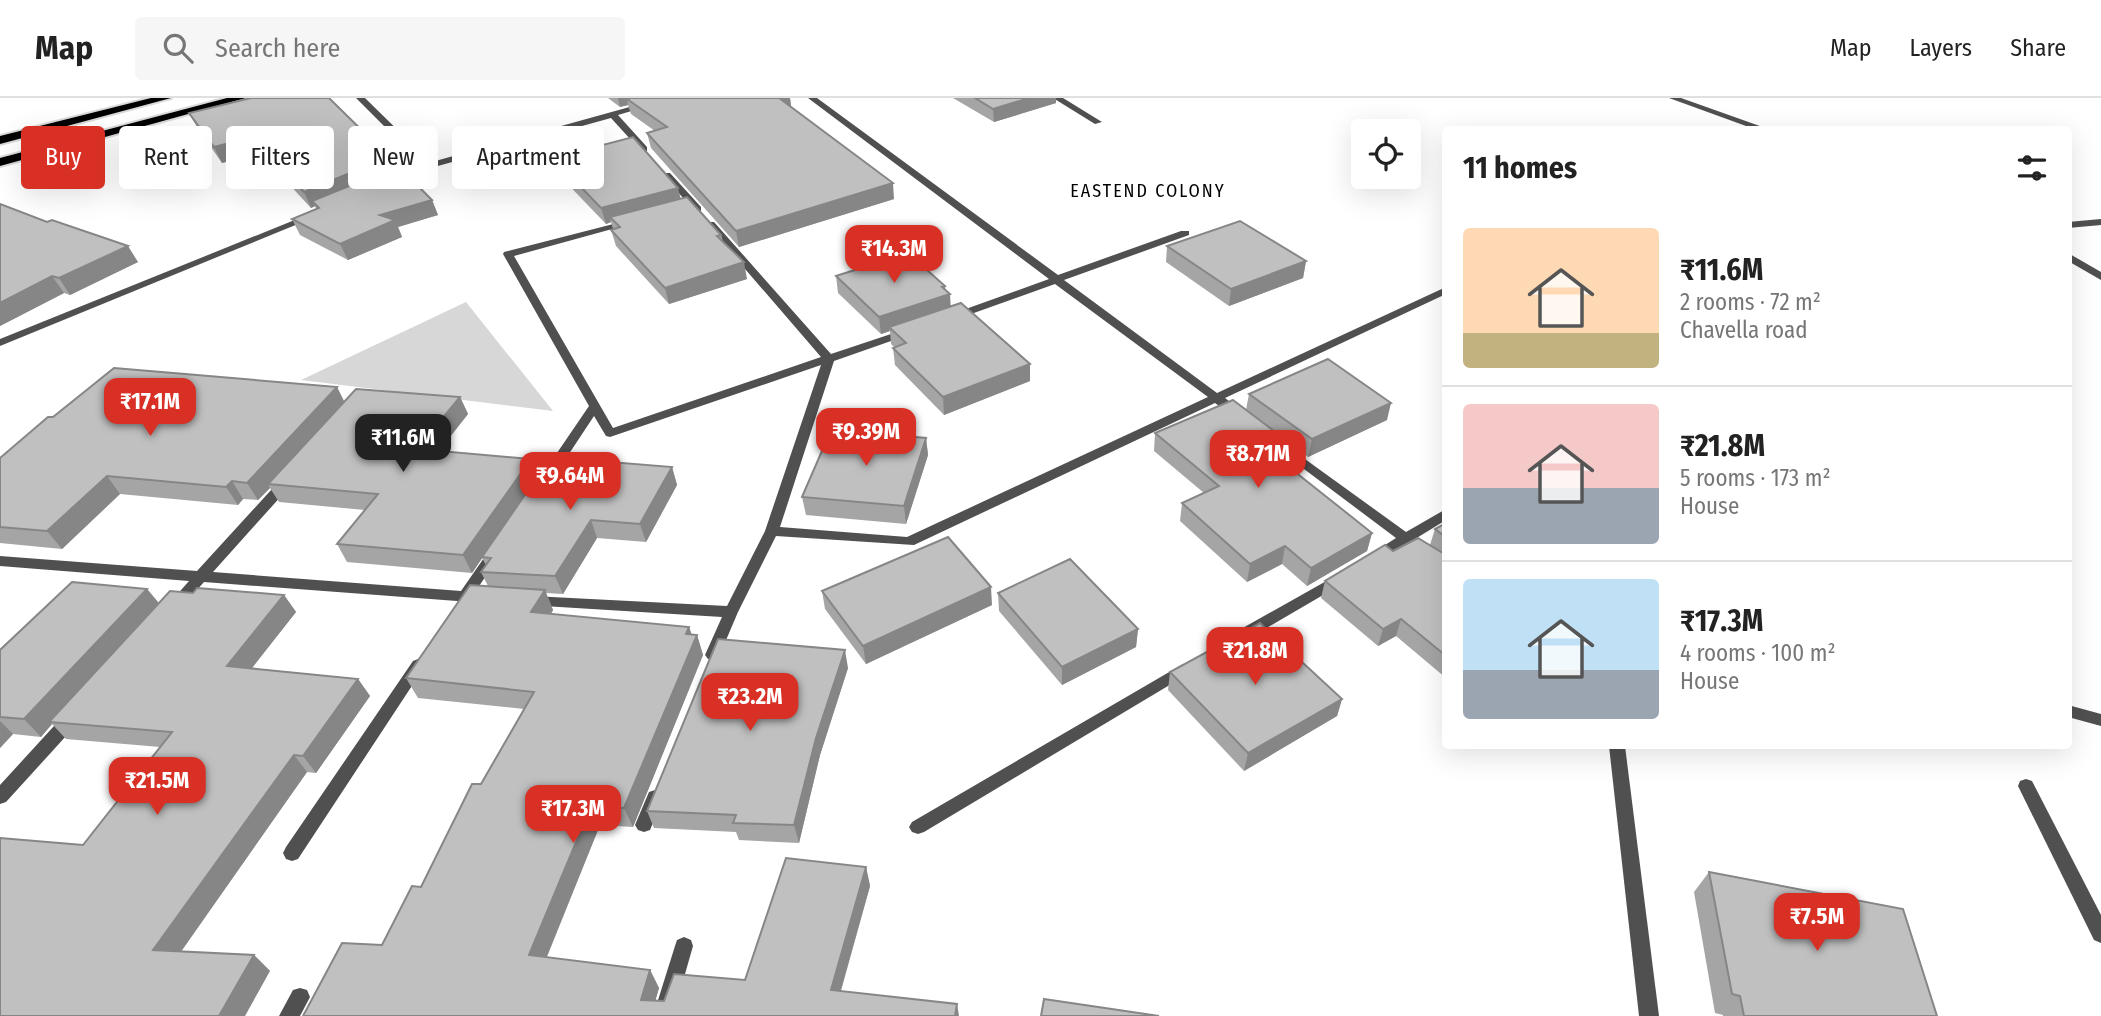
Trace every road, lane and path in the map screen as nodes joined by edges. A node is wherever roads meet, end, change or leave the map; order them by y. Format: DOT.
graph roads {
  1 [pos="165,98"];
  2 [pos="240,98"];
  3 [pos="360,98"];
  4 [pos="671,98"];
  5 [pos="812,98"];
  6 [pos="1057,98"];
  7 [pos="1569,98"];
  8 [pos="1576,98"];
  9 [pos="1673,98"];
  10 [pos="612,114"];
  11 [pos="1098,122"];
  12 [pos="389,126"];
  13 [pos="1755,126"];
  14 [pos="0,140"];
  15 [pos="0,162"];
  16 [pos="438,163"];
  17 [pos="319,213"];
  18 [pos="642,220"];
  19 [pos="2101,222"];
  20 [pos="2072,225"];
  21 [pos="1185,233"];
  22 [pos="2072,259"];
  23 [pos="2101,277"];
  24 [pos="1058,281"];
  25 [pos="1442,292"];
  26 [pos="944,320"];
  27 [pos="918,328"];
  28 [pos="0,343"];
  29 [pos="829,359"];
  30 [pos="1216,397"];
  31 [pos="595,406"];
  32 [pos="1250,422"];
  33 [pos="1272,439"];
  34 [pos="302,465"];
  35 [pos="541,485"];
  36 [pos="1442,516"];
  37 [pos="772,531"];
  38 [pos="1407,539"];
  39 [pos="503,541"];
  40 [pos="0,561"];
  41 [pos="1442,566"];
  42 [pos="200,577"];
  43 [pos="492,598"];
  44 [pos="518,600"];
  45 [pos="461,602"];
  46 [pos="731,612"];
  47 [pos="164,617"];
  48 [pos="1228,644"];
  49 [pos="427,652"];
  50 [pos="1192,665"];
  51 [pos="705,674"];
  52 [pos="82,707"];
  53 [pos="2072,712"];
  54 [pos="2101,720"];
  55 [pos="1617,749"];
  56 [pos="2026,786"];
  57 [pos="659,787"];
  58 [pos="0,797"];
  59 [pos="644,825"];
  60 [pos="918,827"];
  61 [pos="292,853"];
  62 [pos="2101,934"];
  63 [pos="684,946"];
  64 [pos="300,997"];
  65 [pos="289,1016"];
  66 [pos="663,1016"];
  67 [pos="1649,1016"];
  1 -- 14 [label="highway"];
  2 -- 15 [label="highway"];
  3 -- 12 [label="street"];
  4 -- 10 [label="street"];
  5 -- 24 [label="street"];
  6 -- 11 [label="street"];
  7 -- 8 [label="street"];
  9 -- 13 [label="street"];
  10 -- 16 [label="street"];
  10 -- 29 [label="street"];
  17 -- 28 [label="street"];
  18 -- 31 [label="street"];
  19 -- 20 [label="street"];
  21 -- 24 [label="street"];
  22 -- 23 [label="street"];
  24 -- 26 [label="street"];
  24 -- 30 [label="street"];
  25 -- 30 [label="street"];
  27 -- 29 [label="street"];
  29 -- 31 [label="street"];
  29 -- 37 [label="street"];
  30 -- 32 [label="street"];
  30 -- 37 [label="street"];
  31 -- 35 [label="street"];
  33 -- 38 [label="street"];
  34 -- 42 [label="street"];
  36 -- 38 [label="street"];
  37 -- 46 [label="street"];
  38 -- 41 [label="street"];
  38 -- 48 [label="street"];
  39 -- 45 [label="street"];
  40 -- 42 [label="street"];
  42 -- 45 [label="street"];
  42 -- 47 [label="street"];
  43 -- 45 [label="street"];
  44 -- 46 [label="street"];
  46 -- 51 [label="street"];
  49 -- 61 [label="street"];
  50 -- 60 [label="street"];
  52 -- 58 [label="street"];
  53 -- 54 [label="street"];
  55 -- 67 [label="street"];
  56 -- 62 [label="street"];
  57 -- 59 [label="street"];
  63 -- 66 [label="street"];
  64 -- 65 [label="street"];
}
